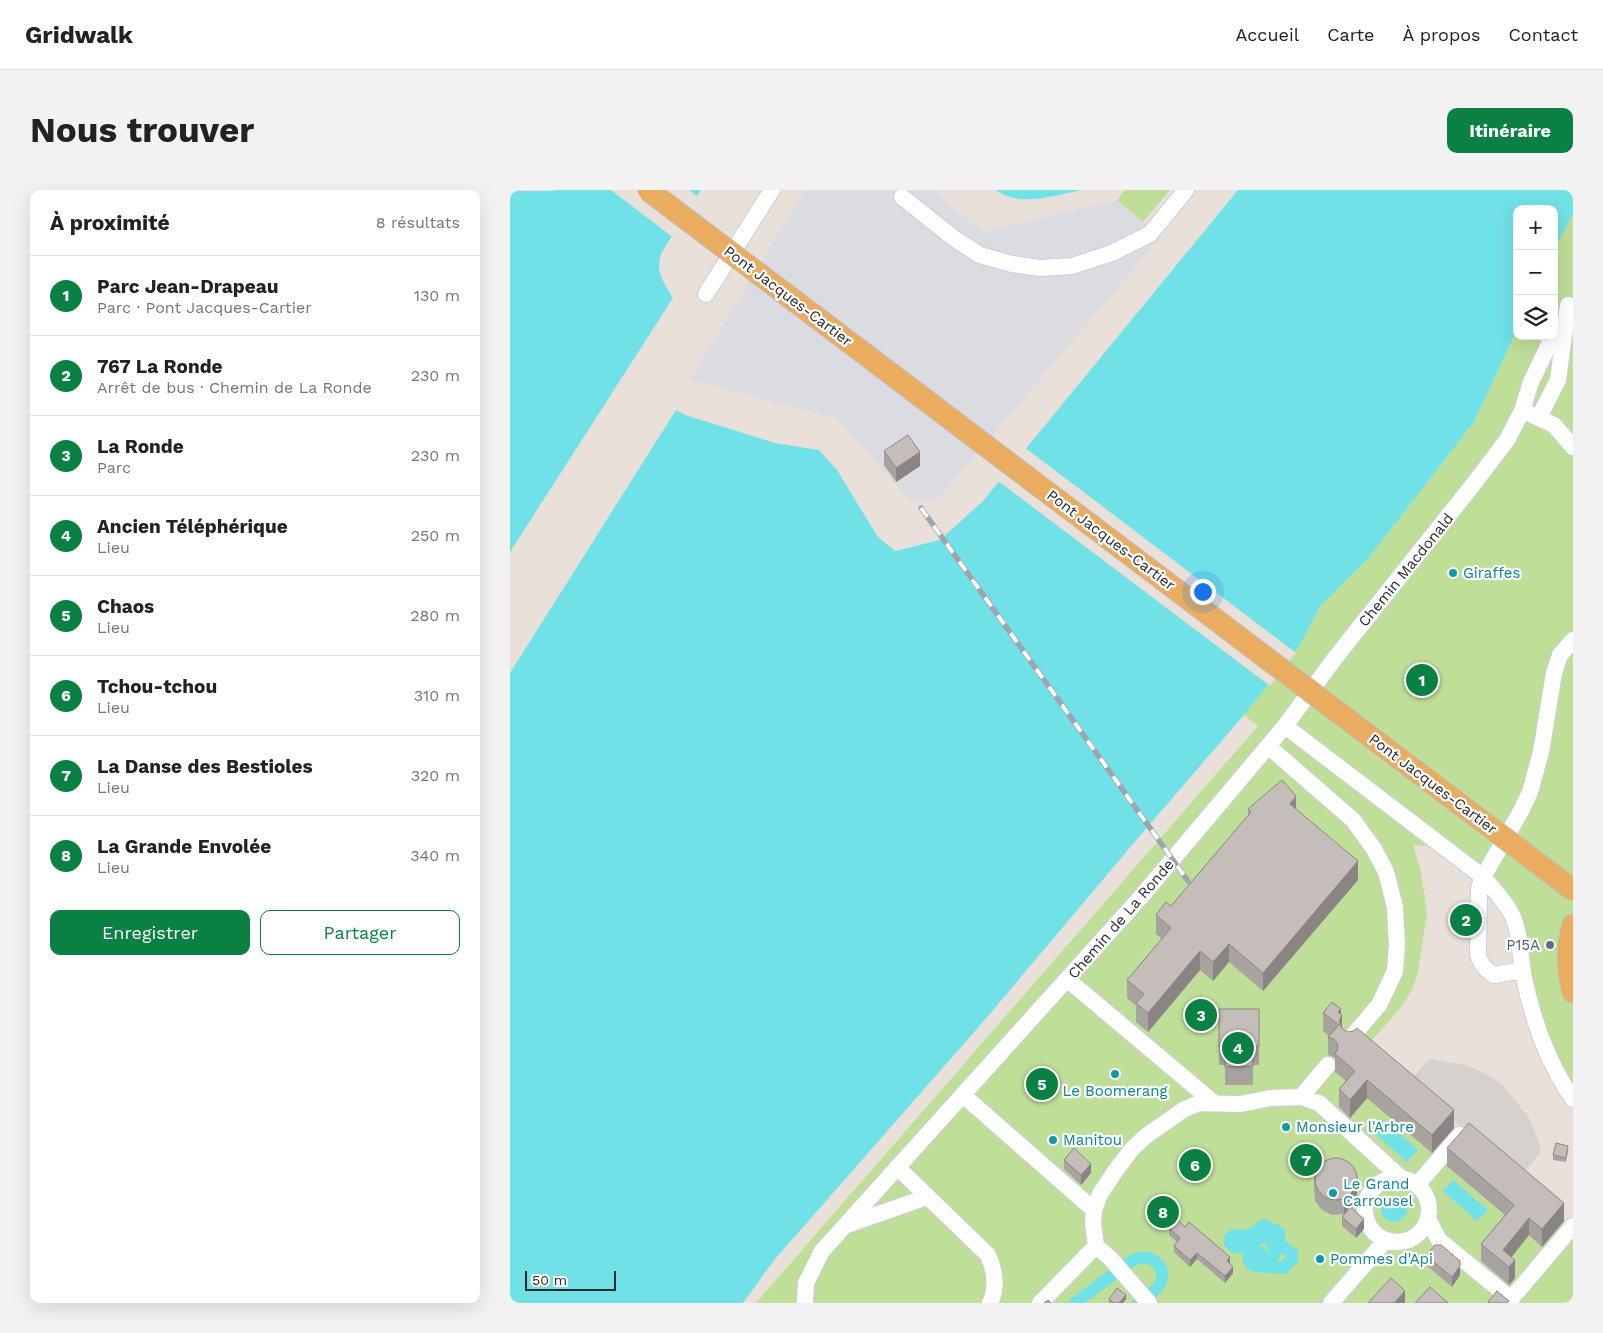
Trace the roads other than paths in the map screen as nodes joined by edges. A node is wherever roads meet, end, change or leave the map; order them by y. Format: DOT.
graph roads {
  1 [pos="648,190"];
  2 [pos="772,190"];
  3 [pos="1186,190"];
  4 [pos="902,196"];
  5 [pos="706,294"];
  6 [pos="1571,300"];
  7 [pos="1558,327"];
  8 [pos="1552,340"];
  9 [pos="1540,363"];
  10 [pos="1560,370"];
  11 [pos="1522,411"];
  12 [pos="1539,417"];
  13 [pos="1573,447"];
  14 [pos="1573,640"];
  15 [pos="1285,726"];
  16 [pos="1268,746"];
  17 [pos="1482,877"];
  18 [pos="1573,890"];
  19 [pos="1571,932"];
  20 [pos="1523,970"];
  21 [pos="1068,980"];
  22 [pos="1573,992"];
  23 [pos="1349,1040"];
  24 [pos="1328,1065"];
  25 [pos="963,1094"];
  26 [pos="1300,1097"];
  27 [pos="1573,1099"];
  28 [pos="1213,1102"];
  29 [pos="1465,1130"];
  30 [pos="896,1167"];
  31 [pos="1401,1178"];
  32 [pos="1417,1185"];
  33 [pos="927,1197"];
  34 [pos="1094,1210"];
  35 [pos="1428,1219"];
  36 [pos="844,1226"];
  37 [pos="1573,1226"];
  38 [pos="1384,1240"];
  39 [pos="1096,1246"];
  40 [pos="1513,1301"];
  41 [pos="805,1303"];
  42 [pos="990,1303"];
  43 [pos="1040,1303"];
  44 [pos="1149,1303"];
  45 [pos="1331,1303"];
  1 -- 18 [label="main road, Pont Jacques-Cartier, bridge"];
  2 -- 5 [label="street"];
  3 -- 4 [label="street"];
  6 -- 7 [label="street, Chemin Macdonald"];
  6 -- 10 [label="street, Chemin Macdonald"];
  8 -- 9 [label="street, Chemin Macdonald"];
  9 -- 10 [label="street"];
  9 -- 11 [label="street, Chemin Macdonald"];
  10 -- 12 [label="street, Chemin Macdonald"];
  11 -- 12 [label="street"];
  11 -- 15 [label="street, Chemin Macdonald"];
  12 -- 13 [label="street"];
  14 -- 17 [label="street"];
  15 -- 16 [label="street, Chemin de La Ronde"];
  15 -- 17 [label="street"];
  16 -- 21 [label="street, Chemin de La Ronde"];
  16 -- 23 [label="street"];
  17 -- 20 [label="street"];
  17 -- 20 [label="street"];
  19 -- 22 [label="main road"];
  20 -- 27 [label="street"];
  21 -- 25 [label="street, Chemin de La Ronde"];
  21 -- 28 [label="street"];
  24 -- 26 [label="street"];
  25 -- 30 [label="street, Chemin de La Ronde"];
  25 -- 34 [label="street"];
  26 -- 28 [label="street"];
  26 -- 31 [label="street"];
  28 -- 34 [label="street"];
  29 -- 32 [label="street"];
  30 -- 33 [label="street"];
  30 -- 36 [label="street, Chemin de La Ronde"];
  31 -- 32 [label="street"];
  31 -- 38 [label="street"];
  32 -- 35 [label="street"];
  33 -- 36 [label="street"];
  33 -- 42 [label="street"];
  34 -- 39 [label="street"];
  35 -- 38 [label="street"];
  35 -- 40 [label="street"];
  36 -- 41 [label="street, Chemin de La Ronde"];
  37 -- 40 [label="street"];
  38 -- 45 [label="street"];
  39 -- 43 [label="street"];
  39 -- 44 [label="street"];
}
